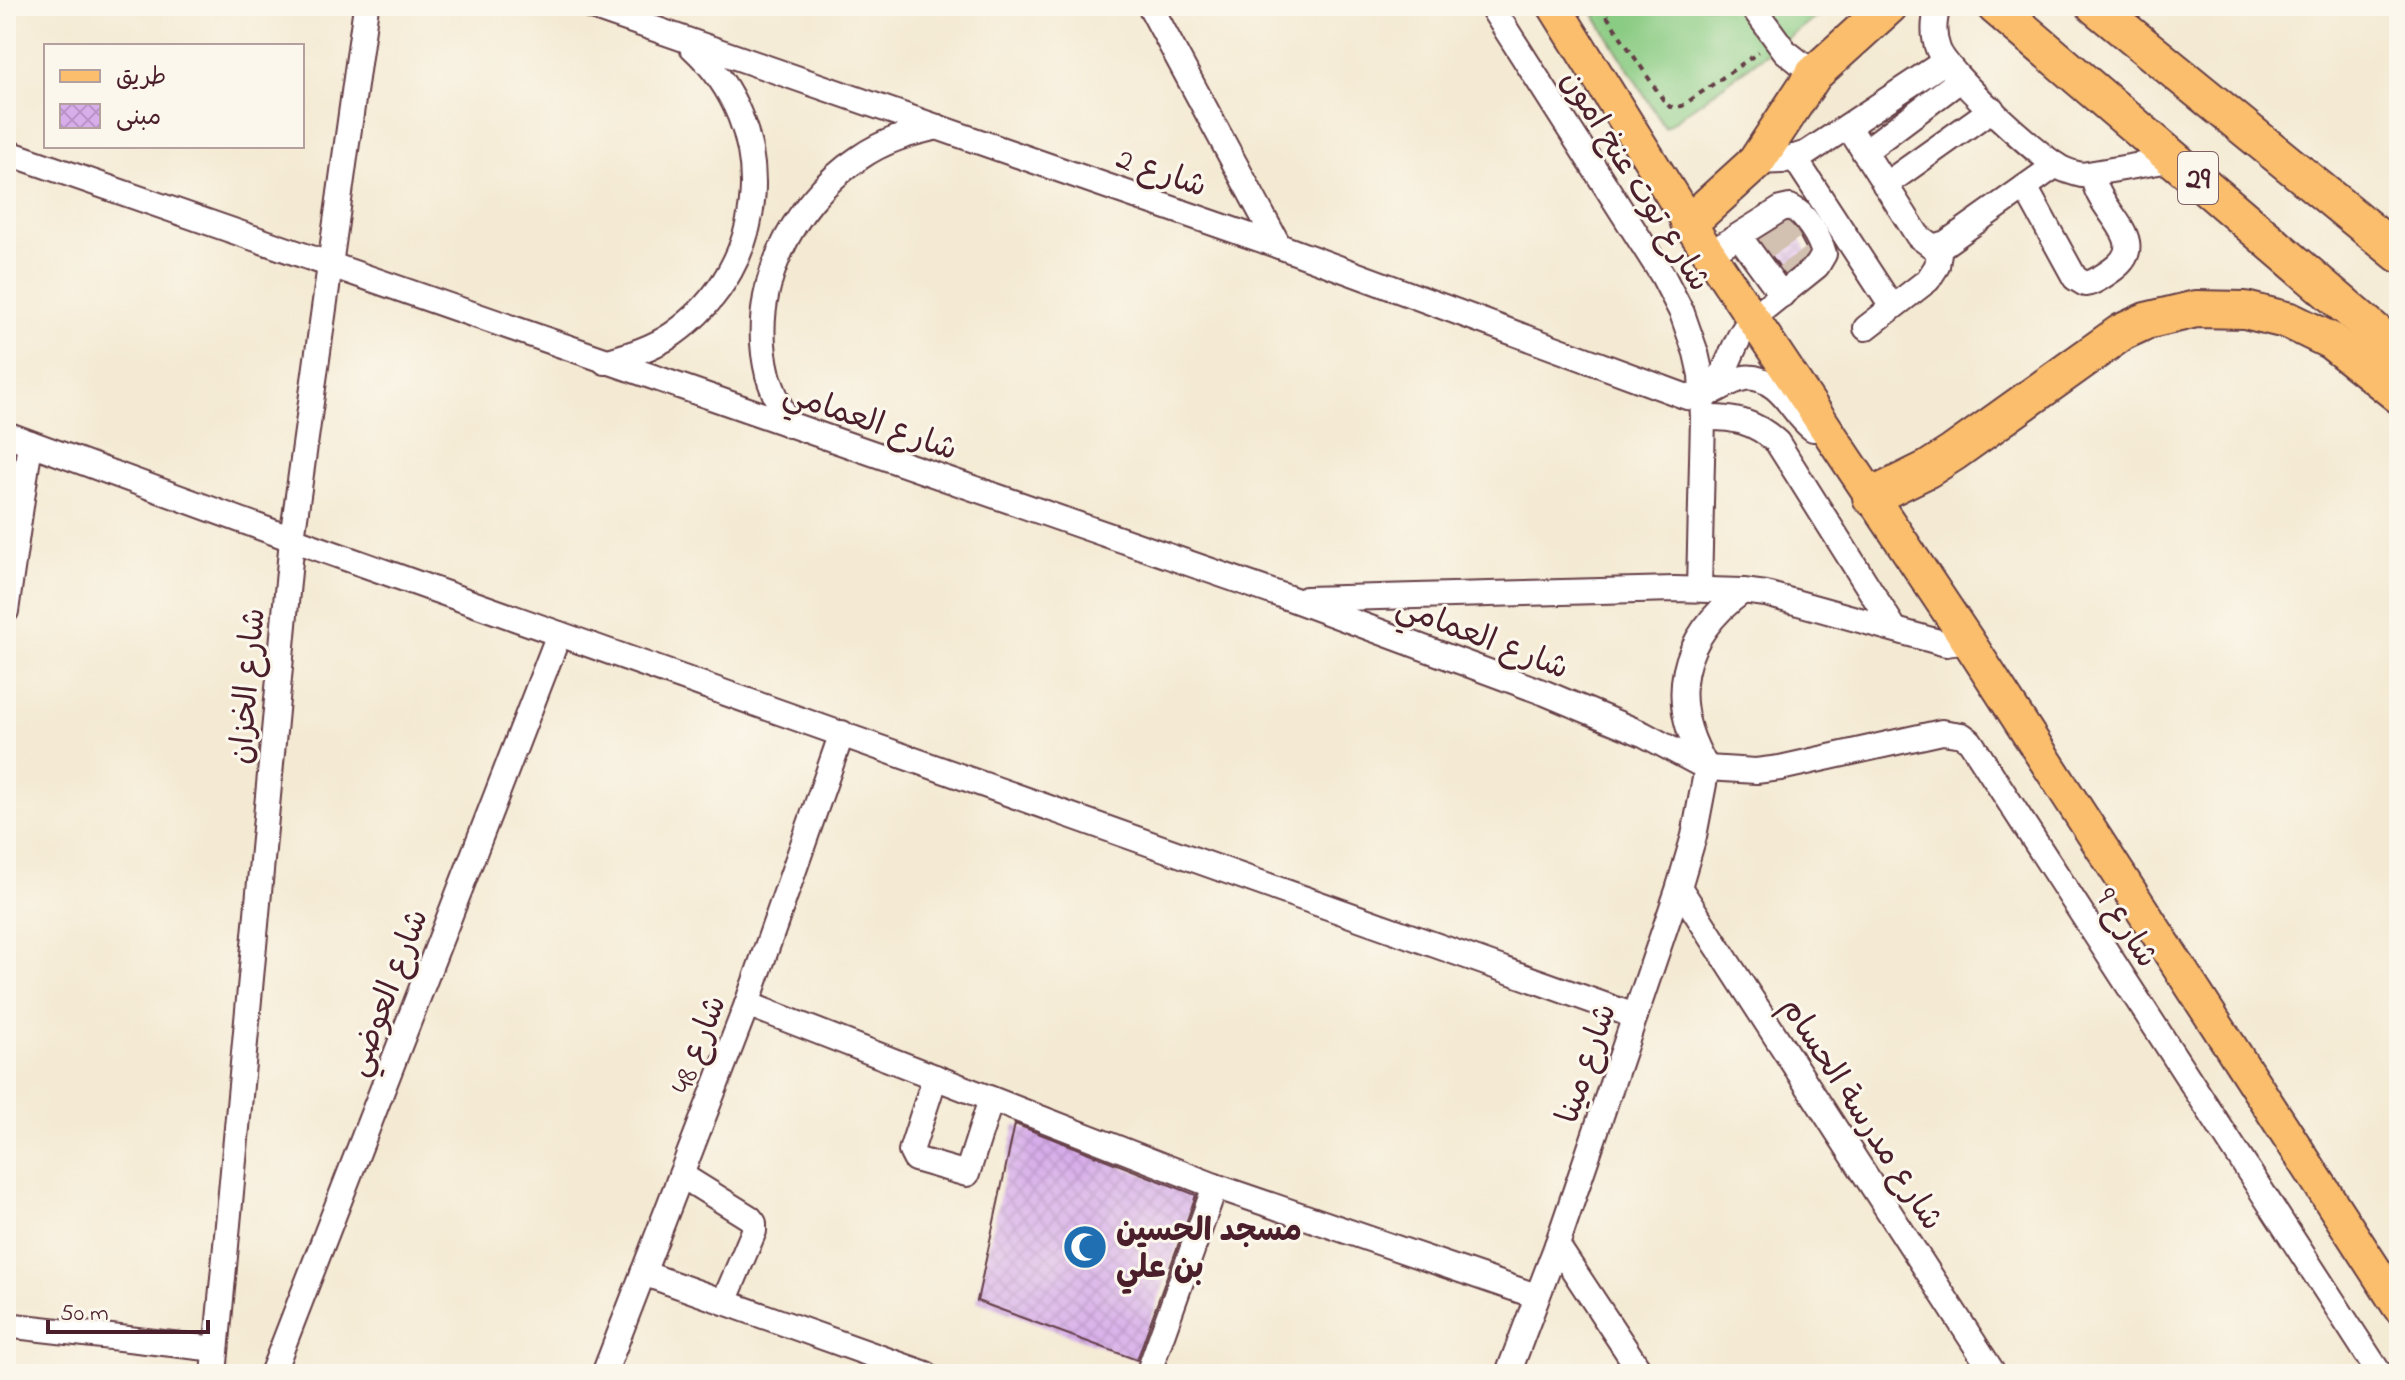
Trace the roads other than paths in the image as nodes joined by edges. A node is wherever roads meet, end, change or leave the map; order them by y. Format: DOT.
graph roads {
  1 [pos="366,6"];
  2 [pos="589,6"];
  3 [pos="1150,6"];
  4 [pos="1491,6"];
  5 [pos="1554,6"];
  6 [pos="1752,6"];
  7 [pos="1889,6"];
  8 [pos="1938,6"];
  9 [pos="1995,6"];
  10 [pos="2095,6"];
  11 [pos="685,41"];
  12 [pos="1952,71"];
  13 [pos="1814,74"];
  14 [pos="1992,109"];
  15 [pos="1848,126"];
  16 [pos="938,127"];
  17 [pos="6,152"];
  18 [pos="1864,152"];
  19 [pos="1794,157"];
  20 [pos="2176,159"];
  21 [pos="1756,162"];
  22 [pos="2056,165"];
  23 [pos="2093,174"];
  24 [pos="1885,185"];
  25 [pos="2025,187"];
  26 [pos="1689,223"];
  27 [pos="1761,227"];
  28 [pos="1279,246"];
  29 [pos="1940,246"];
  30 [pos="1709,254"];
  31 [pos="2399,254"];
  32 [pos="328,266"];
  33 [pos="1796,277"];
  34 [pos="1892,307"];
  35 [pos="1751,319"];
  36 [pos="1866,328"];
  37 [pos="2399,352"];
  38 [pos="605,362"];
  39 [pos="2399,395"];
  40 [pos="1705,403"];
  41 [pos="789,425"];
  42 [pos="6,434"];
  43 [pos="1829,435"];
  44 [pos="30,443"];
  45 [pos="1871,497"];
  46 [pos="292,539"];
  47 [pos="1699,589"];
  48 [pos="1743,591"];
  49 [pos="1292,599"];
  50 [pos="6,611"];
  51 [pos="1894,628"];
  52 [pos="559,634"];
  53 [pos="1968,641"];
  54 [pos="842,733"];
  55 [pos="1707,768"];
  56 [pos="1679,887"];
  57 [pos="747,1004"];
  58 [pos="1635,1016"];
  59 [pos="935,1077"];
  60 [pos="991,1099"];
  61 [pos="681,1175"];
  62 [pos="1215,1186"];
  63 [pos="1557,1245"];
  64 [pos="643,1273"];
  65 [pos="1536,1296"];
  66 [pos="724,1302"];
  67 [pos="2399,1307"];
  68 [pos="6,1325"];
  69 [pos="216,1349"];
  70 [pos="214,1374"];
  71 [pos="272,1374"];
  72 [pos="604,1374"];
  73 [pos="926,1374"];
  74 [pos="1148,1374"];
  75 [pos="1508,1374"];
  76 [pos="1642,1374"];
  77 [pos="1994,1374"];
  78 [pos="2380,1374"];
  1 -- 32 [label="street, شارع الخزان"];
  2 -- 11 [label="street, شارع 2"];
  3 -- 28 [label="street"];
  4 -- 40 [label="street, شارع توت عنخ امون"];
  5 -- 26 [label="main road"];
  6 -- 13 [label="street"];
  7 -- 13 [label="highway"];
  8 -- 12 [label="street"];
  9 -- 20 [label="highway, 29"];
  10 -- 31 [label="highway, 29"];
  11 -- 16 [label="street, شارع 2"];
  11 -- 38 [label="street"];
  12 -- 14 [label="street"];
  12 -- 15 [label="street"];
  12 -- 18 [label="street"];
  13 -- 21 [label="highway"];
  14 -- 22 [label="street"];
  14 -- 24 [label="street"];
  15 -- 18 [label="street"];
  15 -- 19 [label="street"];
  16 -- 28 [label="street, شارع 2"];
  16 -- 41 [label="street"];
  17 -- 32 [label="street, شارع العمامي"];
  18 -- 24 [label="street"];
  19 -- 21 [label="street"];
  19 -- 34 [label="street"];
  20 -- 23 [label="street"];
  20 -- 37 [label="highway, 29"];
  21 -- 26 [label="highway"];
  22 -- 23 [label="street"];
  22 -- 25 [label="street"];
  23 -- 25 [label="street"];
  24 -- 29 [label="street"];
  25 -- 29 [label="street"];
  26 -- 30 [label="main road"];
  27 -- 30 [label="street"];
  27 -- 33 [label="street"];
  27 -- 33 [label="street"];
  28 -- 40 [label="street, شارع 2"];
  29 -- 34 [label="street"];
  30 -- 35 [label="main road"];
  32 -- 38 [label="street, شارع العمامي"];
  32 -- 46 [label="street, شارع الخزان"];
  33 -- 35 [label="street"];
  34 -- 36 [label="street"];
  35 -- 40 [label="street"];
  35 -- 43 [label="main road"];
  38 -- 41 [label="street, شارع العمامي"];
  39 -- 45 [label="highway"];
  40 -- 43 [label="street"];
  40 -- 47 [label="street"];
  40 -- 51 [label="street"];
  41 -- 49 [label="street, شارع العمامي"];
  42 -- 44 [label="street"];
  43 -- 45 [label="main road"];
  44 -- 46 [label="street"];
  44 -- 50 [label="street"];
  45 -- 53 [label="main road"];
  46 -- 52 [label="street"];
  46 -- 69 [label="street, شارع الخزان"];
  47 -- 48 [label="street"];
  47 -- 49 [label="street"];
  48 -- 51 [label="street"];
  48 -- 55 [label="street"];
  49 -- 55 [label="street, شارع العمامي"];
  51 -- 53 [label="street"];
  52 -- 54 [label="street"];
  52 -- 71 [label="street, شارع العوضي"];
  53 -- 67 [label="main road"];
  54 -- 57 [label="street, شارع 48"];
  54 -- 58 [label="street"];
  55 -- 56 [label="street, شارع مينا"];
  55 -- 78 [label="street, شارع 9"];
  56 -- 58 [label="street, شارع مينا"];
  56 -- 77 [label="street, شارع مدرسة الحسام"];
  57 -- 59 [label="street"];
  57 -- 61 [label="street, شارع 48"];
  58 -- 63 [label="street, شارع مينا"];
  59 -- 60 [label="street"];
  59 -- 60 [label="street"];
  60 -- 62 [label="street"];
  61 -- 64 [label="street, شارع 48"];
  61 -- 66 [label="street"];
  62 -- 65 [label="street"];
  62 -- 74 [label="street"];
  63 -- 65 [label="street, شارع مينا"];
  63 -- 76 [label="street"];
  64 -- 66 [label="street"];
  64 -- 72 [label="street, شارع 48"];
  65 -- 75 [label="street, شارع مينا"];
  66 -- 73 [label="street"];
  68 -- 69 [label="street"];
  69 -- 70 [label="street, شارع الخزان"];
}
